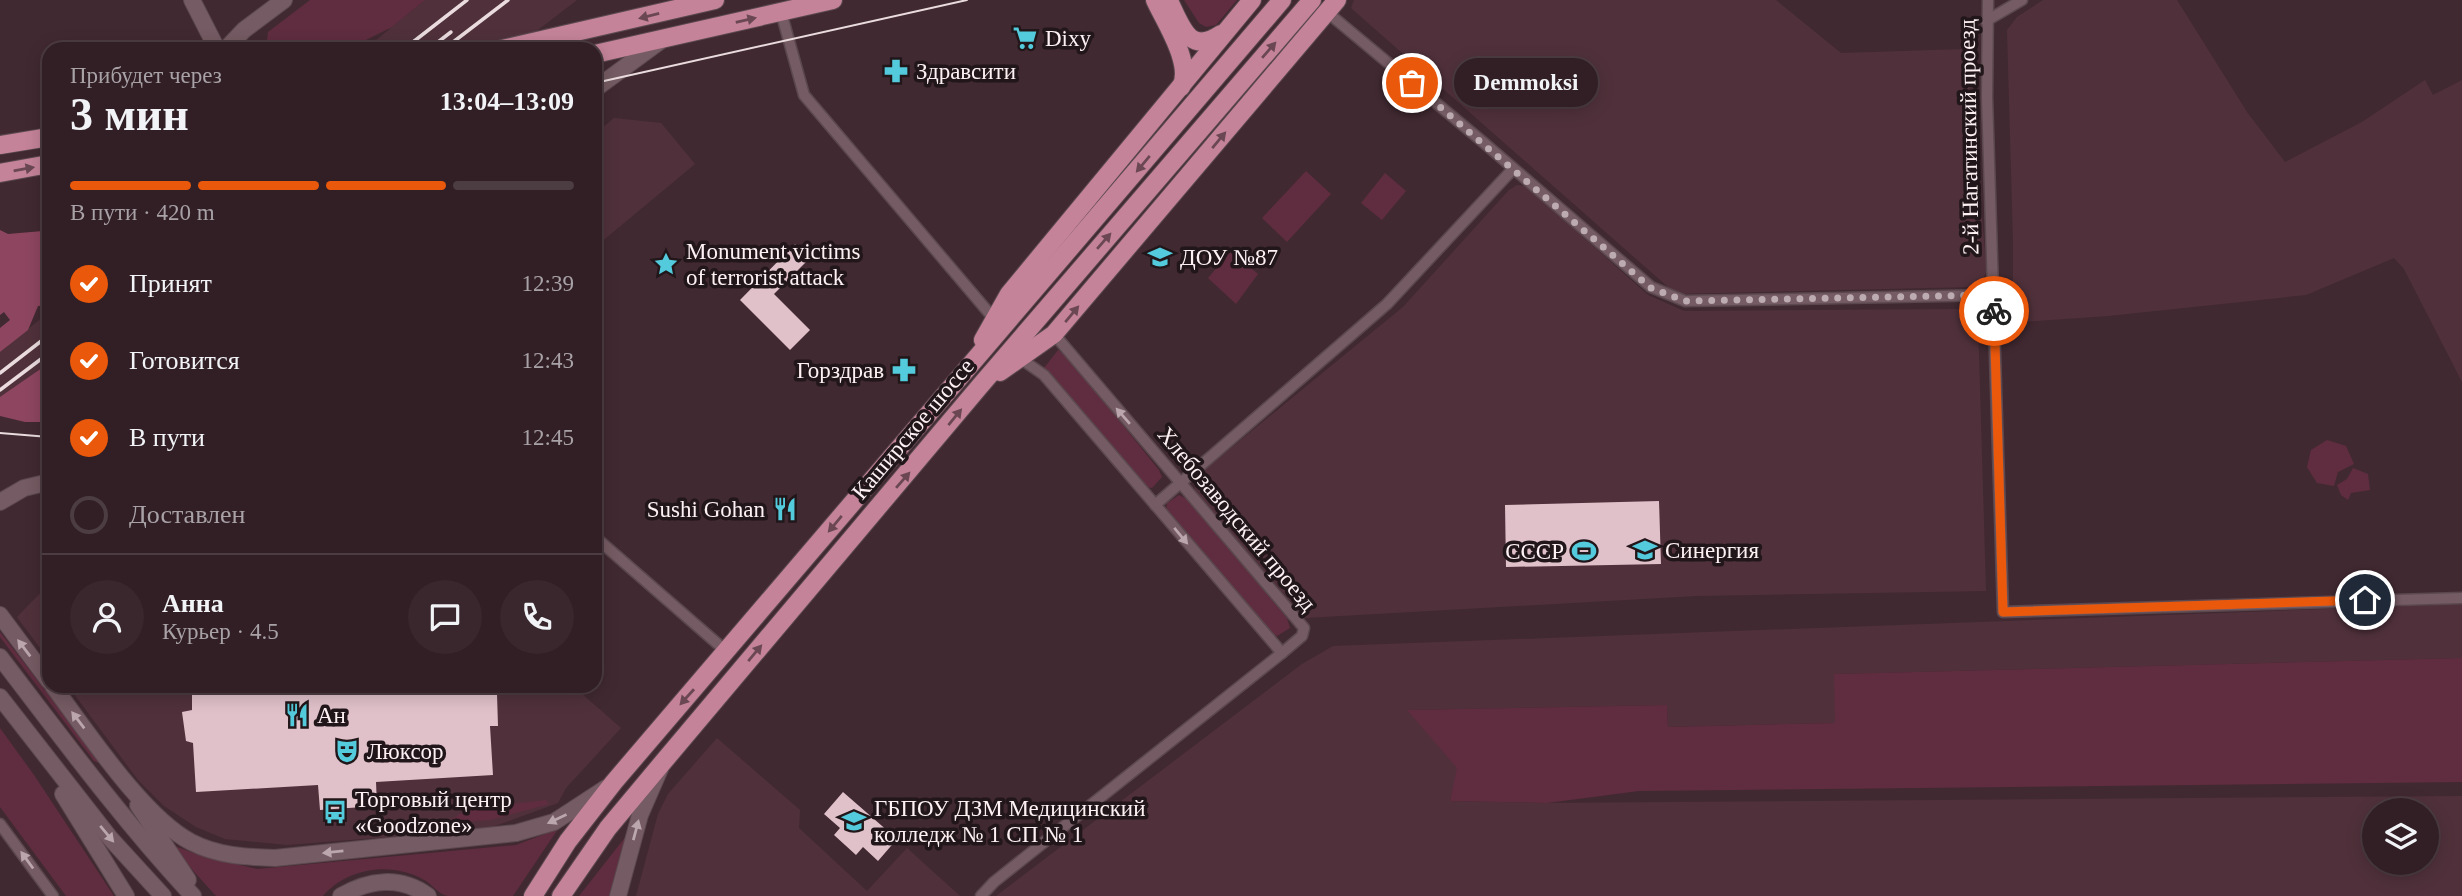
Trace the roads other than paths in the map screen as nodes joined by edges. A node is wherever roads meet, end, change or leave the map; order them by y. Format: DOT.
graph roads {
  1 [pos="192,0"];
  2 [pos="284,0"];
  3 [pos="715,0"];
  4 [pos="833,0"];
  5 [pos="1155,0"];
  6 [pos="1168,0"];
  7 [pos="1252,0"];
  8 [pos="1282,0"];
  9 [pos="1312,0"];
  10 [pos="1988,0"];
  11 [pos="2022,0"];
  12 [pos="1332,6"];
  13 [pos="781,12"];
  14 [pos="1986,21"];
  15 [pos="244,30"];
  16 [pos="1227,30"];
  17 [pos="663,39"];
  18 [pos="213,42"];
  19 [pos="233,42"];
  20 [pos="242,42"];
  21 [pos="536,42"];
  22 [pos="602,52"];
  23 [pos="602,84"];
  24 [pos="1177,93"];
  25 [pos="42,138"];
  26 [pos="0,145"];
  27 [pos="42,165"];
  28 [pos="1513,169"];
  29 [pos="0,173"];
  30 [pos="1993,295"];
  31 [pos="995,320"];
  32 [pos="1054,334"];
  33 [pos="1021,359"];
  34 [pos="960,379"];
  35 [pos="980,386"];
  36 [pos="1179,482"];
  37 [pos="42,484"];
  38 [pos="0,502"];
  39 [pos="1155,505"];
  40 [pos="602,543"];
  41 [pos="2462,598"];
  42 [pos="0,615"];
  43 [pos="727,652"];
  44 [pos="1282,653"];
  45 [pos="0,657"];
  46 [pos="42,672"];
  47 [pos="58,693"];
  48 [pos="0,697"];
  49 [pos="19,723"];
  50 [pos="97,746"];
  51 [pos="664,761"];
  52 [pos="614,782"];
  53 [pos="0,824"];
  54 [pos="53,896"];
  55 [pos="126,896"];
  56 [pos="163,896"];
  57 [pos="193,896"];
  58 [pos="200,896"];
  59 [pos="341,896"];
  60 [pos="428,896"];
  61 [pos="533,896"];
  62 [pos="561,896"];
  63 [pos="618,896"];
  64 [pos="981,896"];
  1 -- 18 [label="main road"];
  2 -- 15 [label="main road"];
  3 -- 21 [label="main road, one-way"];
  4 -- 13 [label="main road"];
  5 -- 24 [label="main road"];
  6 -- 16 [label="main road"];
  7 -- 16 [label="main road"];
  8 -- 34 [label="main road, Каширское шоссе, one-way"];
  35 -- 9 [label="main road, Каширское шоссе, one-way"];
  10 -- 14 [label="street, 2-й Нагатинский проезд"];
  11 -- 14 [label="street"];
  12 -- 28 [label="street"];
  32 -- 12 [label="main road, one-way"];
  17 -- 13 [label="main road, one-way"];
  13 -- 31 [label="street"];
  14 -- 30 [label="street, 2-й Нагатинский проезд"];
  15 -- 19 [label="main road"];
  15 -- 20 [label="main road"];
  16 -- 24 [label="main road"];
  17 -- 22 [label="main road"];
  17 -- 23 [label="main road"];
  24 -- 31 [label="main road"];
  25 -- 26 [label="main road"];
  29 -- 27 [label="main road, one-way"];
  28 -- 30 [label="street"];
  28 -- 36 [label="street"];
  30 -- 41 [label="street, 2-й Нагатинский проезд"];
  31 -- 34 [label="main road"];
  32 -- 33 [label="main road"];
  36 -- 32 [label="street, Хлебозаводский проезд, one-way"];
  33 -- 35 [label="main road"];
  33 -- 39 [label="street"];
  34 -- 43 [label="main road, Каширское шоссе, one-way"];
  51 -- 35 [label="main road, Каширское шоссе, one-way"];
  36 -- 39 [label="street"];
  36 -- 44 [label="street, Хлебозаводский проезд"];
  37 -- 38 [label="main road"];
  39 -- 44 [label="street, one-way"];
  40 -- 43 [label="street"];
  46 -- 42 [label="main road, one-way"];
  43 -- 52 [label="main road, Каширское шоссе, one-way"];
  44 -- 64 [label="street"];
  45 -- 57 [label="main road"];
  50 -- 47 [label="main road, one-way"];
  48 -- 49 [label="main road"];
  49 -- 55 [label="main road"];
  49 -- 56 [label="main road, one-way"];
  52 -- 50 [label="main road, one-way"];
  50 -- 58 [label="main road"];
  51 -- 62 [label="main road, Каширское шоссе"];
  63 -- 51 [label="main road, one-way"];
  52 -- 61 [label="main road, Каширское шоссе"];
  54 -- 53 [label="street, one-way"];
  59 -- 60 [label="main road"];
}
